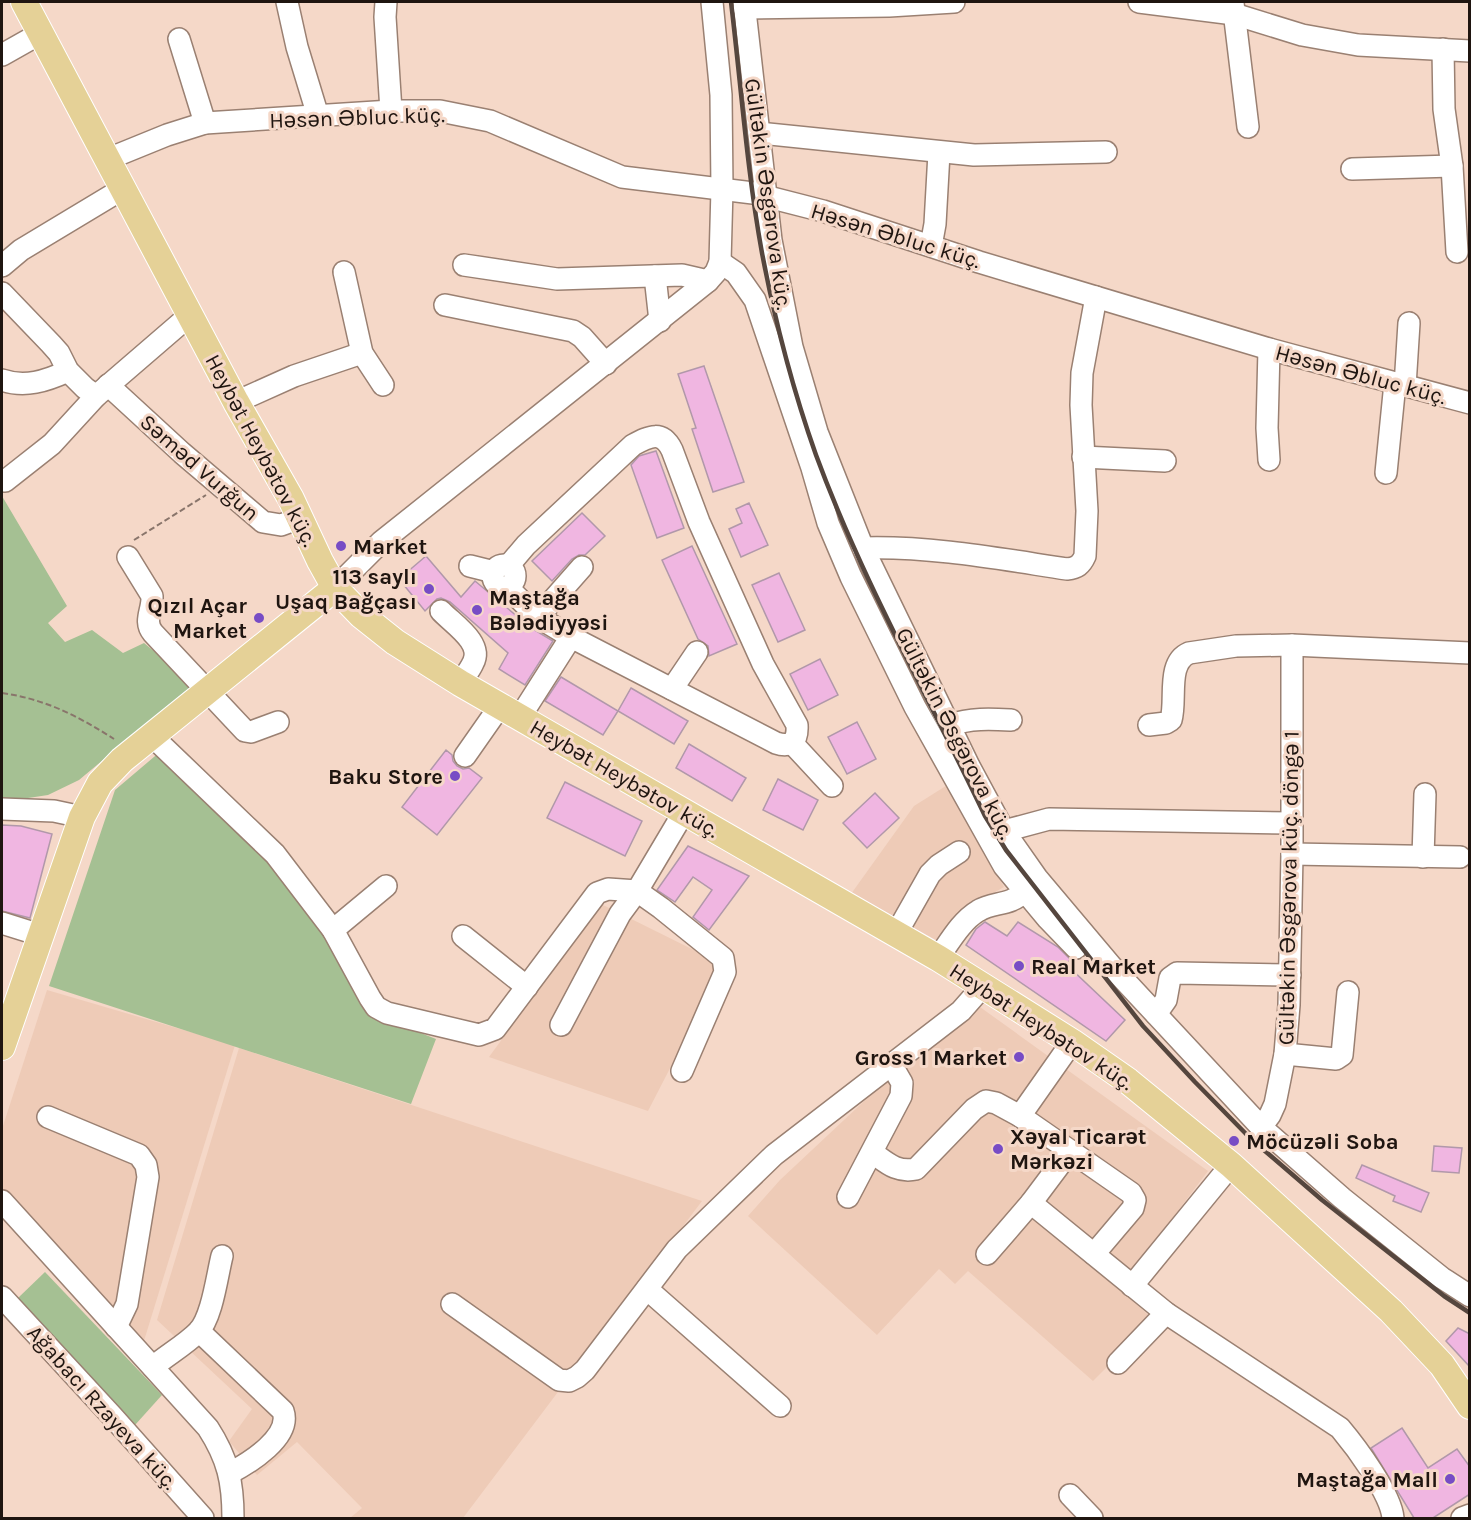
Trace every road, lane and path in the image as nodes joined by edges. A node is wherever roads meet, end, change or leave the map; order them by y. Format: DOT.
graph roads {
  1 [pos="24,2"];
  2 [pos="286,2"];
  3 [pos="386,2"];
  4 [pos="712,2"];
  5 [pos="954,2"];
  6 [pos="1139,2"];
  7 [pos="889,4"];
  8 [pos="744,5"];
  9 [pos="1233,8"];
  10 [pos="41,33"];
  11 [pos="179,39"];
  12 [pos="1443,49"];
  13 [pos="1470,51"];
  14 [pos="2,55"];
  15 [pos="391,111"];
  16 [pos="318,117"];
  17 [pos="205,123"];
  18 [pos="1248,127"];
  19 [pos="759,133"];
  20 [pos="1106,152"];
  21 [pos="939,153"];
  22 [pos="108,159"];
  23 [pos="1452,166"];
  24 [pos="1352,169"];
  25 [pos="124,188"];
  26 [pos="722,189"];
  27 [pos="766,196"];
  28 [pos="932,246"];
  29 [pos="1457,252"];
  30 [pos="720,262"];
  31 [pos="464,265"];
  32 [pos="2,266"];
  33 [pos="344,272"];
  34 [pos="655,276"];
  35 [pos="708,281"];
  36 [pos="2,293"];
  37 [pos="1096,297"];
  38 [pos="445,305"];
  39 [pos="190,315"];
  40 [pos="660,321"];
  41 [pos="1409,322"];
  42 [pos="1269,350"];
  43 [pos="362,353"];
  44 [pos="606,364"];
  45 [pos="68,371"];
  46 [pos="2,380"];
  47 [pos="1400,384"];
  48 [pos="383,385"];
  49 [pos="102,391"];
  50 [pos="236,402"];
  51 [pos="1470,403"];
  52 [pos="1083,457"];
  53 [pos="1269,460"];
  54 [pos="1165,461"];
  55 [pos="1386,473"];
  56 [pos="5,481"];
  57 [pos="221,486"];
  58 [pos="300,518"];
  59 [pos="863,548"];
  60 [pos="128,557"];
  61 [pos="471,566"];
  62 [pos="582,567"];
  63 [pos="503,575"];
  64 [pos="335,588"];
  65 [pos="441,611"];
  66 [pos="538,617"];
  67 [pos="571,637"];
  68 [pos="1292,645"];
  69 [pos="697,652"];
  70 [pos="1470,653"];
  71 [pos="460,683"];
  72 [pos="672,689"];
  73 [pos="207,691"];
  74 [pos="2,693"];
  75 [pos="510,712"];
  76 [pos="1011,720"];
  77 [pos="278,722"];
  78 [pos="950,724"];
  79 [pos="1149,725"];
  80 [pos="152,736"];
  81 [pos="114,739"];
  82 [pos="792,743"];
  83 [pos="465,756"];
  84 [pos="832,786"];
  85 [pos="1425,794"];
  86 [pos="2,809"];
  87 [pos="684,812"];
  88 [pos="82,817"];
  89 [pos="1291,823"];
  90 [pos="1004,831"];
  91 [pos="959,852"];
  92 [pos="1292,854"];
  93 [pos="1423,857"];
  94 [pos="1460,857"];
  95 [pos="386,886"];
  96 [pos="638,891"];
  97 [pos="1025,891"];
  98 [pos="2,923"];
  99 [pos="333,930"];
  100 [pos="896,934"];
  101 [pos="40,935"];
  102 [pos="463,936"];
  103 [pos="1076,948"];
  104 [pos="938,958"];
  105 [pos="1290,975"];
  106 [pos="983,986"];
  107 [pos="526,987"];
  108 [pos="1348,992"];
  109 [pos="1156,1014"];
  110 [pos="561,1025"];
  111 [pos="1072,1042"];
  112 [pos="2,1047"];
  113 [pos="1285,1054"];
  114 [pos="891,1064"];
  115 [pos="682,1071"];
  116 [pos="1020,1116"];
  117 [pos="48,1117"];
  118 [pos="1261,1126"];
  119 [pos="1070,1150"];
  120 [pos="873,1153"];
  121 [pos="1231,1166"];
  122 [pos="848,1197"];
  123 [pos="2,1201"];
  124 [pos="1031,1203"];
  125 [pos="987,1254"];
  126 [pos="1094,1254"];
  127 [pos="222,1256"];
  128 [pos="1132,1286"];
  129 [pos="647,1289"];
  130 [pos="1470,1296"];
  131 [pos="2,1297"];
  132 [pos="452,1304"];
  133 [pos="1166,1313"];
  134 [pos="116,1327"];
  135 [pos="199,1331"];
  136 [pos="1118,1363"];
  137 [pos="1442,1365"];
  138 [pos="153,1367"];
  139 [pos="1470,1391"];
  140 [pos="780,1406"];
  141 [pos="1470,1406"];
  142 [pos="230,1473"];
  143 [pos="1070,1495"];
  144 [pos="1470,1515"];
  145 [pos="203,1518"];
  146 [pos="233,1518"];
  147 [pos="1092,1518"];
  148 [pos="1393,1518"];
  149 [pos="1462,1518"];
  1 -- 10 [label="main road, Heybət Heybətov küç."];
  2 -- 16 [label="street"];
  3 -- 15 [label="street"];
  4 -- 26 [label="street"];
  5 -- 7 [label="street"];
  6 -- 9 [label="street"];
  7 -- 8 [label="street"];
  8 -- 19 [label="street, Gültəkin Əsgərova küç."];
  9 -- 12 [label="street"];
  9 -- 18 [label="street"];
  10 -- 14 [label="street"];
  10 -- 22 [label="main road, Heybət Heybətov küç."];
  11 -- 17 [label="street"];
  12 -- 13 [label="street"];
  12 -- 23 [label="street"];
  15 -- 16 [label="street, Həsən Əbluc küç."];
  15 -- 26 [label="street, Həsən Əbluc küç."];
  16 -- 17 [label="street, Həsən Əbluc küç."];
  17 -- 22 [label="street, Həsən Əbluc küç."];
  19 -- 21 [label="street"];
  19 -- 27 [label="street, Gültəkin Əsgərova küç."];
  20 -- 21 [label="street"];
  21 -- 28 [label="street"];
  22 -- 25 [label="main road, Heybət Heybətov küç."];
  23 -- 24 [label="street"];
  23 -- 29 [label="street"];
  25 -- 32 [label="street"];
  25 -- 39 [label="main road, Heybət Heybətov küç."];
  26 -- 27 [label="street, Həsən Əbluc küç."];
  26 -- 30 [label="street"];
  27 -- 28 [label="street, Həsən Əbluc küç."];
  27 -- 59 [label="street, Gültəkin Əsgərova küç."];
  28 -- 37 [label="street, Həsən Əbluc küç."];
  30 -- 35 [label="street"];
  30 -- 97 [label="street"];
  31 -- 34 [label="street"];
  33 -- 43 [label="street"];
  34 -- 35 [label="street"];
  34 -- 40 [label="street"];
  35 -- 40 [label="street"];
  36 -- 45 [label="street, Səməd Vurğun"];
  37 -- 42 [label="street, Həsən Əbluc küç."];
  37 -- 52 [label="street"];
  38 -- 44 [label="street"];
  39 -- 49 [label="street"];
  39 -- 50 [label="main road, Heybət Heybətov küç."];
  40 -- 44 [label="street"];
  41 -- 47 [label="street"];
  42 -- 47 [label="street, Həsən Əbluc küç."];
  42 -- 53 [label="street"];
  43 -- 48 [label="street"];
  43 -- 50 [label="street"];
  44 -- 64 [label="street"];
  45 -- 46 [label="street"];
  45 -- 49 [label="street, Səməd Vurğun"];
  47 -- 51 [label="street, Həsən Əbluc küç."];
  47 -- 55 [label="street"];
  49 -- 56 [label="street"];
  49 -- 57 [label="street, Səməd Vurğun"];
  50 -- 58 [label="main road, Heybət Heybətov küç."];
  52 -- 54 [label="street"];
  52 -- 59 [label="street"];
  57 -- 58 [label="street, Səməd Vurğun"];
  57 -- 60 [label="path"];
  58 -- 64 [label="main road, Heybət Heybətov küç."];
  59 -- 78 [label="street, Gültəkin Əsgərova küç."];
  60 -- 73 [label="street"];
  61 -- 63 [label="street"];
  62 -- 66 [label="street"];
  63 -- 66 [label="street"];
  63 -- 82 [label="street"];
  64 -- 71 [label="main road, Heybət Heybətov küç."];
  64 -- 73 [label="main road"];
  65 -- 71 [label="street"];
  66 -- 67 [label="street"];
  67 -- 72 [label="street"];
  67 -- 75 [label="street"];
  68 -- 70 [label="street"];
  68 -- 79 [label="street"];
  68 -- 89 [label="street, Gültəkin Əsgərova küç. döngə 1"];
  69 -- 72 [label="street"];
  71 -- 75 [label="main road, Heybət Heybətov küç."];
  72 -- 82 [label="street"];
  73 -- 77 [label="street"];
  73 -- 80 [label="main road"];
  74 -- 81 [label="path"];
  75 -- 83 [label="street"];
  75 -- 87 [label="main road, Heybət Heybətov küç."];
  76 -- 78 [label="street"];
  78 -- 90 [label="street, Gültəkin Əsgərova küç."];
  80 -- 88 [label="main road"];
  80 -- 99 [label="street"];
  82 -- 84 [label="street"];
  85 -- 93 [label="street"];
  86 -- 88 [label="street"];
  87 -- 96 [label="street"];
  87 -- 100 [label="main road, Heybət Heybətov küç."];
  88 -- 101 [label="main road"];
  89 -- 90 [label="street"];
  89 -- 92 [label="street, Gültəkin Əsgərova küç. döngə 1"];
  90 -- 109 [label="street, Gültəkin Əsgərova küç."];
  91 -- 100 [label="street"];
  92 -- 93 [label="street"];
  92 -- 105 [label="street, Gültəkin Əsgərova küç. döngə 1"];
  93 -- 94 [label="street"];
  95 -- 99 [label="street"];
  96 -- 107 [label="street"];
  96 -- 110 [label="street"];
  96 -- 115 [label="street"];
  97 -- 103 [label="street"];
  97 -- 104 [label="street"];
  98 -- 101 [label="street"];
  99 -- 107 [label="street"];
  100 -- 104 [label="main road, Heybət Heybətov küç."];
  101 -- 112 [label="main road"];
  102 -- 107 [label="street"];
  104 -- 106 [label="main road, Heybət Heybətov küç."];
  105 -- 109 [label="street"];
  105 -- 113 [label="street, Gültəkin Əsgərova küç. döngə 1"];
  106 -- 111 [label="main road, Heybət Heybətov küç."];
  106 -- 114 [label="street"];
  108 -- 113 [label="street"];
  109 -- 118 [label="street, Gültəkin Əsgərova küç."];
  111 -- 116 [label="street"];
  111 -- 121 [label="main road, Heybət Heybətov küç."];
  113 -- 118 [label="street, Gültəkin Əsgərova küç. döngə 1"];
  114 -- 120 [label="street"];
  114 -- 129 [label="street"];
  116 -- 119 [label="street"];
  116 -- 120 [label="street"];
  117 -- 134 [label="street"];
  118 -- 130 [label="street, Gültəkin Əsgərova küç."];
  119 -- 124 [label="street"];
  119 -- 126 [label="street"];
  120 -- 122 [label="street"];
  121 -- 128 [label="street"];
  121 -- 137 [label="main road, Heybət Heybətov küç."];
  123 -- 134 [label="street"];
  124 -- 125 [label="street"];
  124 -- 126 [label="street"];
  126 -- 128 [label="street"];
  127 -- 135 [label="street"];
  128 -- 133 [label="street"];
  129 -- 132 [label="street"];
  129 -- 140 [label="street"];
  131 -- 145 [label="street, Ağabacı Rzayeva küç."];
  133 -- 136 [label="street"];
  133 -- 148 [label="street"];
  134 -- 138 [label="street"];
  135 -- 138 [label="street"];
  135 -- 142 [label="street"];
  137 -- 139 [label="main road"];
  137 -- 141 [label="main road"];
  138 -- 142 [label="street"];
  142 -- 146 [label="street"];
  143 -- 147 [label="street"];
  144 -- 149 [label="street"];
}
